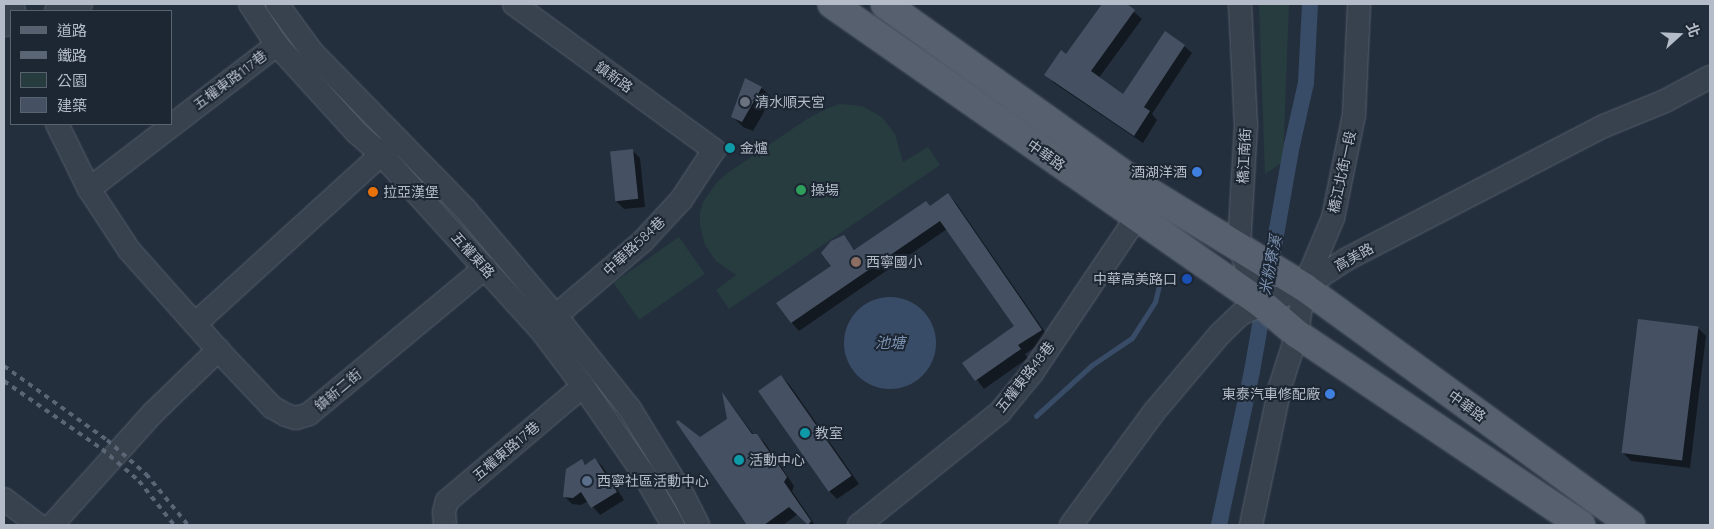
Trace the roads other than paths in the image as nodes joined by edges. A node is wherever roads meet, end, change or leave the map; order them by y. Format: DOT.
graph roads {
  1 [pos="82,4"];
  2 [pos="250,4"];
  3 [pos="277,4"];
  4 [pos="514,4"];
  5 [pos="832,4"];
  6 [pos="885,4"];
  7 [pos="1240,4"];
  8 [pos="1359,4"];
  9 [pos="60,10"];
  10 [pos="277,45"];
  11 [pos="1710,77"];
  12 [pos="57,125"];
  13 [pos="390,147"];
  14 [pos="714,150"];
  15 [pos="89,189"];
  16 [pos="1136,218"];
  17 [pos="1240,247"];
  18 [pos="484,268"];
  19 [pos="1301,287"];
  20 [pos="1251,309"];
  21 [pos="548,322"];
  22 [pos="195,324"];
  23 [pos="1297,334"];
  24 [pos="218,350"];
  25 [pos="583,386"];
  26 [pos="4,499"];
  27 [pos="38,525"];
  28 [pos="52,525"];
  29 [pos="445,525"];
  30 [pos="673,525"];
  31 [pos="698,525"];
  32 [pos="859,525"];
  33 [pos="1071,525"];
  34 [pos="1251,525"];
  35 [pos="1581,525"];
  36 [pos="1631,525"];
  1 -- 9 [label="street"];
  2 -- 10 [label="street, 五權東路"];
  3 -- 13 [label="street, 五權東路"];
  4 -- 14 [label="street, 鎮新路"];
  5 -- 16 [label="main road, 中華路"];
  6 -- 17 [label="main road"];
  7 -- 17 [label="street, 橋江南街"];
  8 -- 19 [label="street, 橋江北街一段"];
  10 -- 13 [label="street, 五權東路"];
  10 -- 15 [label="street, 五權東路117巷"];
  11 -- 19 [label="street, 高美路"];
  12 -- 15 [label="street, 鎮新二街"];
  13 -- 18 [label="street, 五權東路"];
  13 -- 21 [label="street, 五權東路"];
  13 -- 22 [label="street"];
  14 -- 21 [label="street, 中華路584巷"];
  15 -- 22 [label="street, 鎮新二街"];
  16 -- 20 [label="main road, 中華路"];
  16 -- 32 [label="street, 五權東路48巷"];
  17 -- 19 [label="main road, 中華路"];
  17 -- 20 [label="street, 橋江南街"];
  18 -- 21 [label="street, 五權東路"];
  18 -- 24 [label="street, 鎮新二街"];
  19 -- 20 [label="street, 高美路"];
  19 -- 23 [label="street, 橋江北街一段"];
  19 -- 36 [label="main road, 中華路"];
  20 -- 23 [label="main road, 中華路"];
  20 -- 33 [label="street, 高美路"];
  21 -- 25 [label="street, 五權東路"];
  21 -- 31 [label="street, 五權東路"];
  22 -- 24 [label="street, 鎮新二街"];
  23 -- 34 [label="street, 橋江北街一段"];
  23 -- 35 [label="main road"];
  24 -- 28 [label="street"];
  25 -- 29 [label="street, 五權東路17巷"];
  25 -- 30 [label="street, 五權東路"];
  26 -- 27 [label="street"];
}
